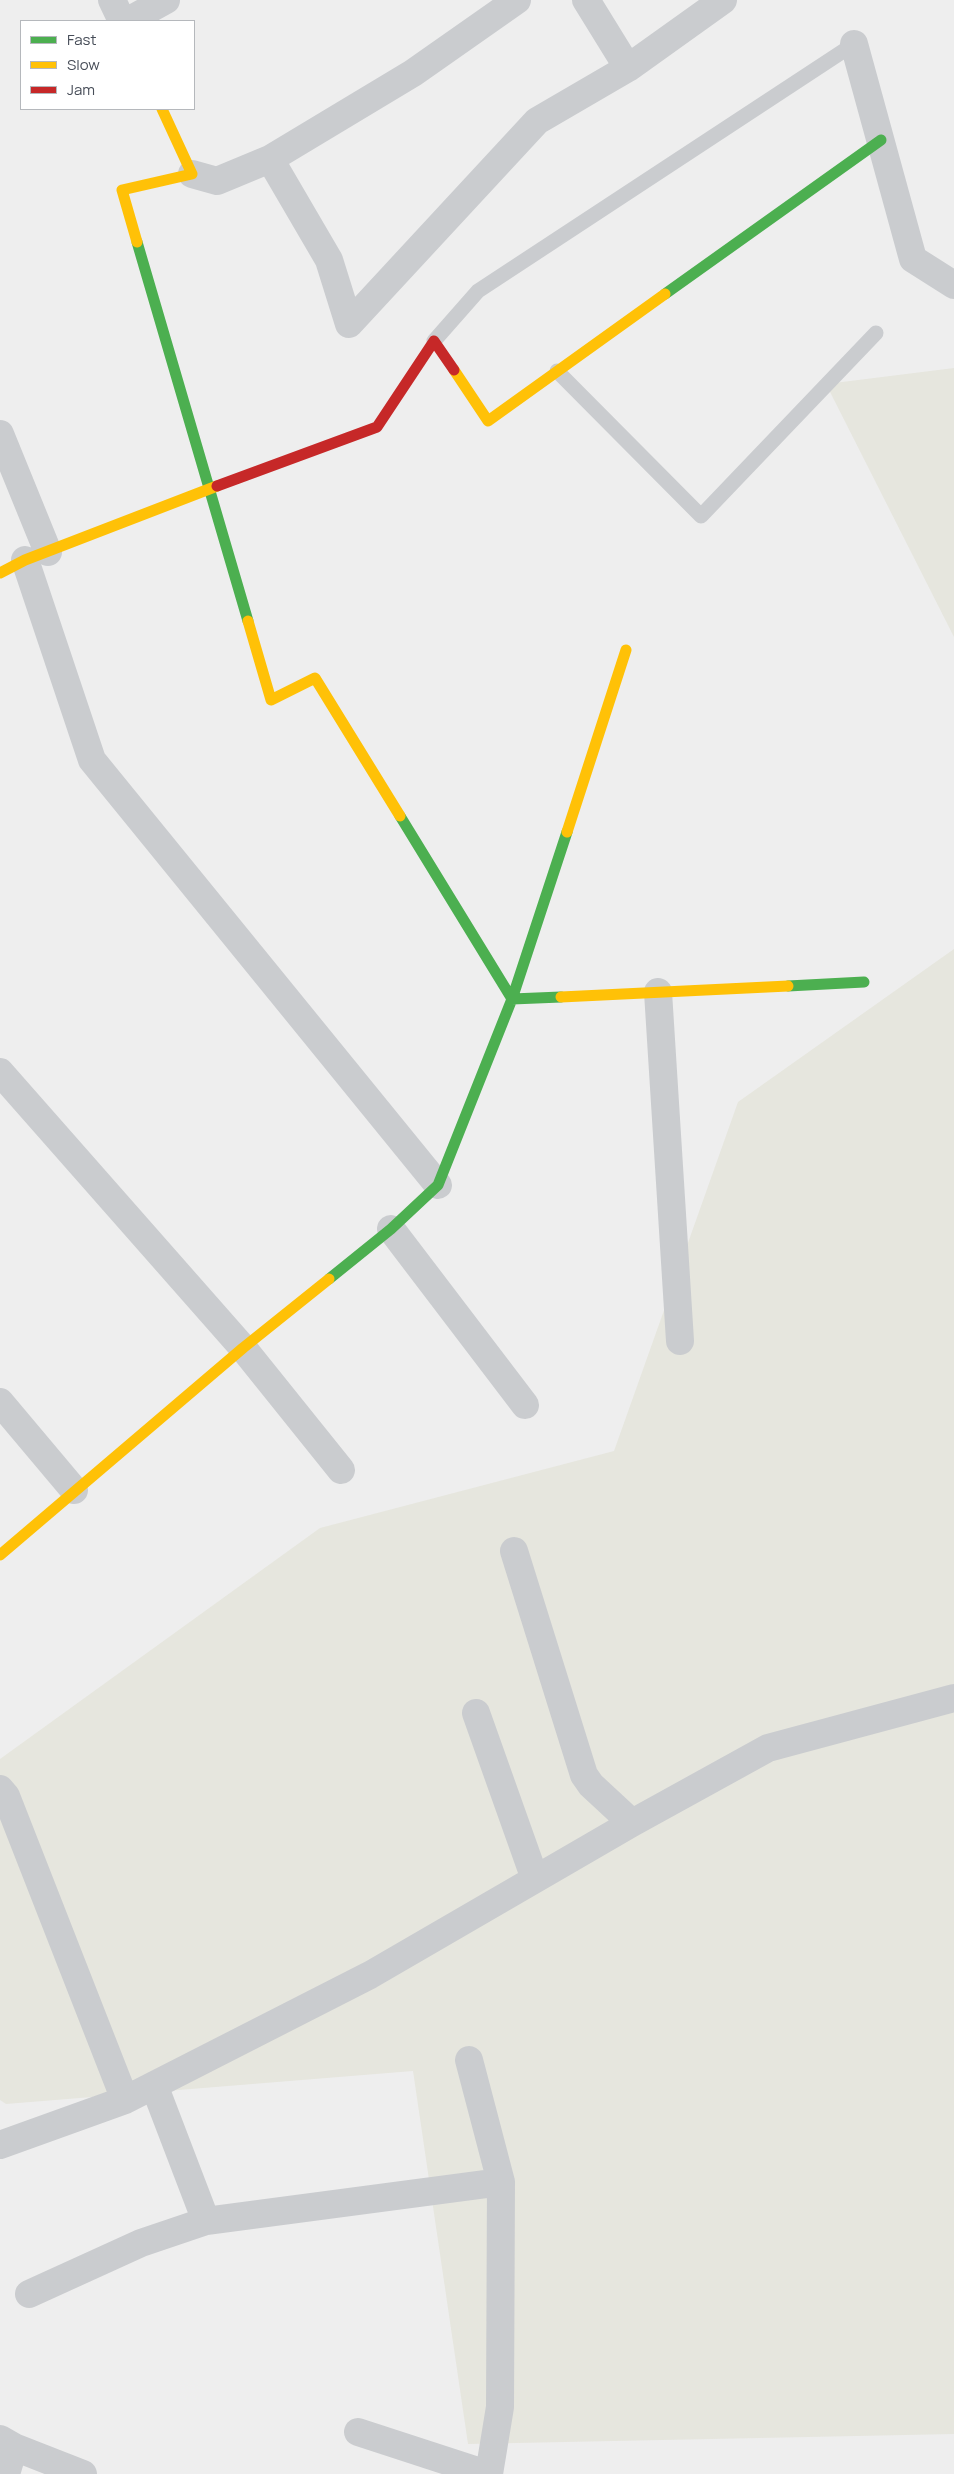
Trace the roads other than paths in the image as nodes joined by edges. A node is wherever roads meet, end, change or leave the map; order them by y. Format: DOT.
graph roads {
  1 [pos="112,0"];
  2 [pos="166,0"];
  3 [pos="516,0"];
  4 [pos="586,0"];
  5 [pos="723,0"];
  6 [pos="122,20"];
  7 [pos="130,20"];
  8 [pos="854,44"];
  9 [pos="628,68"];
  10 [pos="162,110"];
  11 [pos="881,140"];
  12 [pos="270,159"];
  13 [pos="192,174"];
  14 [pos="954,285"];
  15 [pos="876,333"];
  16 [pos="434,341"];
  17 [pos="557,371"];
  18 [pos="0,434"];
  19 [pos="209,489"];
  20 [pos="36,556"];
  21 [pos="0,573"];
  22 [pos="626,650"];
  23 [pos="864,982"];
  24 [pos="658,992"];
  25 [pos="512,1000"];
  26 [pos="0,1072"];
  27 [pos="438,1185"];
  28 [pos="391,1229"];
  29 [pos="680,1341"];
  30 [pos="243,1348"];
  31 [pos="0,1402"];
  32 [pos="525,1405"];
  33 [pos="340,1470"];
  34 [pos="74,1490"];
  35 [pos="514,1551"];
  36 [pos="0,1555"];
  37 [pos="954,1698"];
  38 [pos="476,1713"];
  39 [pos="0,1789"];
  40 [pos="632,1823"];
  41 [pos="535,1879"];
  42 [pos="469,2060"];
  43 [pos="154,2085"];
  44 [pos="124,2100"];
  45 [pos="0,2146"];
  46 [pos="501,2182"];
  47 [pos="206,2221"];
  48 [pos="29,2294"];
  49 [pos="358,2432"];
  50 [pos="7,2443"];
  51 [pos="6,2474"];
  52 [pos="83,2474"];
  53 [pos="488,2474"];
  1 -- 6 [label="street"];
  2 -- 7 [label="street"];
  3 -- 12 [label="street"];
  4 -- 9 [label="street"];
  5 -- 9 [label="street"];
  8 -- 11 [label="street"];
  8 -- 16 [label="lane"];
  9 -- 12 [label="street"];
  10 -- 13 [label="street"];
  11 -- 14 [label="street"];
  11 -- 17 [label="street"];
  12 -- 13 [label="street"];
  13 -- 19 [label="street"];
  15 -- 17 [label="lane"];
  16 -- 17 [label="street"];
  16 -- 19 [label="street"];
  18 -- 20 [label="street"];
  19 -- 20 [label="street"];
  19 -- 25 [label="street"];
  20 -- 21 [label="street"];
  20 -- 27 [label="street"];
  22 -- 25 [label="street"];
  23 -- 24 [label="street"];
  24 -- 25 [label="street"];
  24 -- 29 [label="street"];
  25 -- 27 [label="street"];
  26 -- 30 [label="street"];
  27 -- 28 [label="street"];
  28 -- 30 [label="street"];
  28 -- 32 [label="street"];
  30 -- 33 [label="street"];
  30 -- 34 [label="street"];
  31 -- 34 [label="street"];
  34 -- 36 [label="street"];
  35 -- 40 [label="street"];
  37 -- 40 [label="street"];
  38 -- 41 [label="street"];
  39 -- 44 [label="street"];
  40 -- 41 [label="street"];
  41 -- 43 [label="street"];
  42 -- 46 [label="street"];
  43 -- 44 [label="street"];
  43 -- 47 [label="street"];
  44 -- 45 [label="street"];
  46 -- 47 [label="street"];
  46 -- 53 [label="street"];
  47 -- 48 [label="street"];
  49 -- 53 [label="street"];
  50 -- 51 [label="street"];
  50 -- 52 [label="street"];
}
